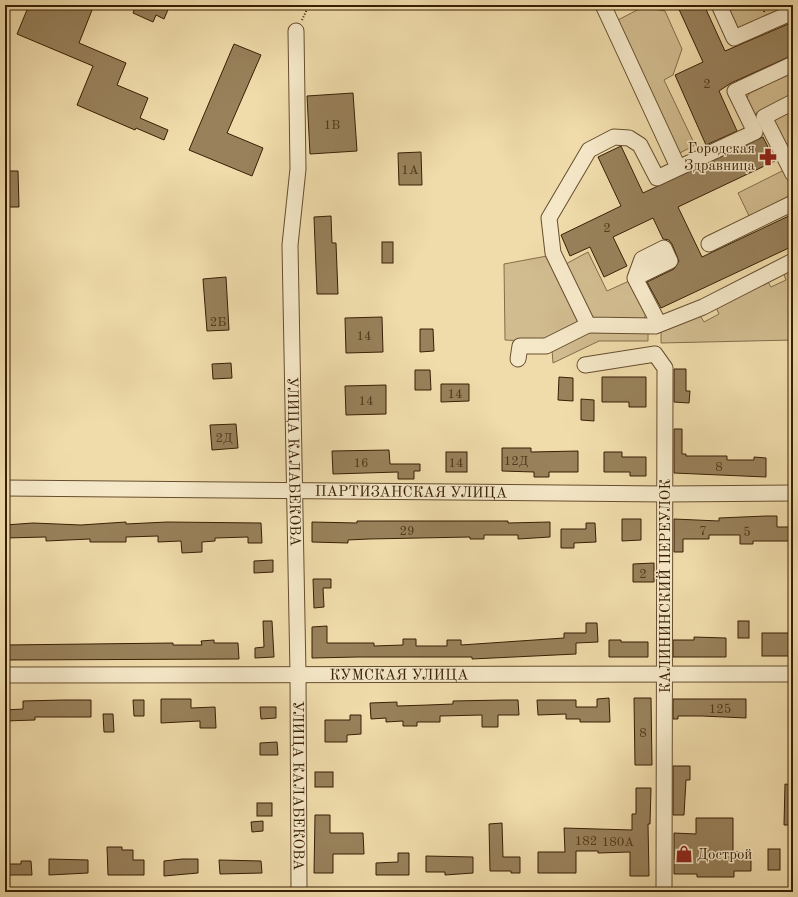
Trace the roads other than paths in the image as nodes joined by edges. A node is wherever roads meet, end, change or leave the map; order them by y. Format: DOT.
graph roads {
  1 [pos="719,5"];
  2 [pos="608,7"];
  3 [pos="793,12"];
  4 [pos="296,31"];
  5 [pos="793,64"];
  6 [pos="793,102"];
  7 [pos="769,126"];
  8 [pos="755,132"];
  9 [pos="678,167"];
  10 [pos="793,174"];
  11 [pos="793,203"];
  12 [pos="709,244"];
  13 [pos="793,261"];
  14 [pos="636,278"];
  15 [pos="659,324"];
  16 [pos="588,325"];
  17 [pos="518,359"];
  18 [pos="585,365"];
  19 [pos="5,488"];
  20 [pos="295,491"];
  21 [pos="793,493"];
  22 [pos="666,494"];
  23 [pos="298,674"];
  24 [pos="665,674"];
  25 [pos="793,674"];
  26 [pos="5,676"];
  27 [pos="300,892"];
  28 [pos="664,892"];
  1 -- 3 [label="street"];
  2 -- 9 [label="street"];
  4 -- 20 [label="street, УЛИЦА КАЛАБЕКОВА"];
  5 -- 8 [label="street"];
  6 -- 7 [label="street"];
  7 -- 8 [label="street"];
  7 -- 10 [label="street"];
  8 -- 9 [label="street"];
  9 -- 16 [label="street"];
  11 -- 12 [label="street"];
  13 -- 15 [label="street"];
  14 -- 15 [label="street"];
  15 -- 16 [label="street"];
  16 -- 17 [label="street"];
  18 -- 22 [label="street, КАЛИНИНСКИЙ ПЕРЕУЛОК"];
  19 -- 20 [label="street, ПАРТИЗАНСКАЯ УЛИЦА"];
  20 -- 22 [label="street, ПАРТИЗАНСКАЯ УЛИЦА"];
  20 -- 23 [label="street, УЛИЦА КАЛАБЕКОВА"];
  21 -- 22 [label="street, ПАРТИЗАНСКАЯ УЛИЦА"];
  22 -- 24 [label="street, КАЛИНИНСКИЙ ПЕРЕУЛОК"];
  23 -- 24 [label="street, КУМСКАЯ УЛИЦА"];
  23 -- 26 [label="street, КУМСКАЯ УЛИЦА"];
  23 -- 27 [label="street, УЛИЦА КАЛАБЕКОВА"];
  24 -- 25 [label="street, КУМСКАЯ УЛИЦА"];
  24 -- 28 [label="street, КАЛИНИНСКИЙ ПЕРЕУЛОК"];
}
